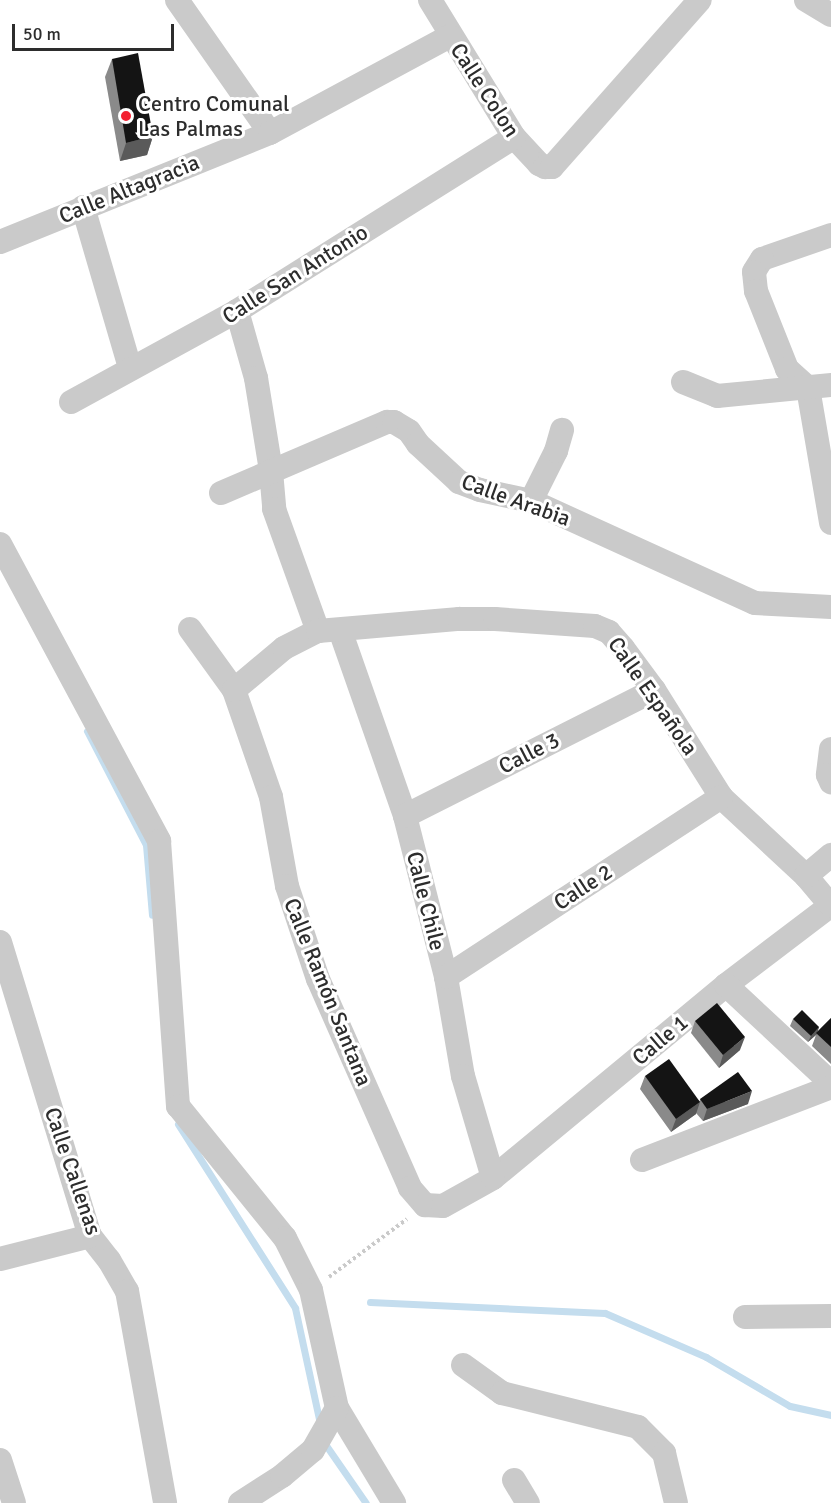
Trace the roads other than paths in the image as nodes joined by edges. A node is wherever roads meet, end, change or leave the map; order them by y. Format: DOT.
graph roads {
  1 [pos="177,0"];
  2 [pos="430,0"];
  3 [pos="700,0"];
  4 [pos="806,0"];
  5 [pos="831,15"];
  6 [pos="450,36"];
  7 [pos="270,133"];
  8 [pos="514,137"];
  9 [pos="83,207"];
  10 [pos="831,235"];
  11 [pos="0,242"];
  12 [pos="237,311"];
  13 [pos="130,368"];
  14 [pos="684,382"];
  15 [pos="819,387"];
  16 [pos="71,402"];
  17 [pos="562,430"];
  18 [pos="271,471"];
  19 [pos="221,493"];
  20 [pos="531,501"];
  21 [pos="831,523"];
  22 [pos="0,544"];
  23 [pos="831,607"];
  24 [pos="190,629"];
  25 [pos="329,631"];
  26 [pos="234,690"];
  27 [pos="654,690"];
  28 [pos="831,749"];
  29 [pos="831,782"];
  30 [pos="721,797"];
  31 [pos="405,816"];
  32 [pos="831,855"];
  33 [pos="806,876"];
  34 [pos="831,906"];
  35 [pos="0,942"];
  36 [pos="446,976"];
  37 [pos="726,986"];
  38 [pos="831,1085"];
  39 [pos="642,1160"];
  40 [pos="493,1178"];
  41 [pos="418,1197"];
  42 [pos="90,1236"];
  43 [pos="0,1259"];
  44 [pos="831,1316"];
  45 [pos="745,1317"];
  46 [pos="463,1365"];
  47 [pos="337,1408"];
  48 [pos="0,1460"];
  49 [pos="514,1480"];
  50 [pos="14,1503"];
  51 [pos="165,1503"];
  52 [pos="240,1503"];
  53 [pos="394,1503"];
  54 [pos="528,1503"];
  55 [pos="676,1503"];
  1 -- 7 [label="street"];
  2 -- 6 [label="street, Calle Colon"];
  3 -- 8 [label="street, Calle Colon"];
  4 -- 5 [label="street"];
  6 -- 7 [label="street, Calle Altagracia"];
  6 -- 8 [label="street, Calle Colon"];
  7 -- 9 [label="street, Calle Altagracia"];
  8 -- 12 [label="street, Calle San Antonio"];
  9 -- 11 [label="street, Calle Altagracia"];
  9 -- 13 [label="street"];
  10 -- 15 [label="street"];
  12 -- 13 [label="street, Calle San Antonio"];
  12 -- 18 [label="street, Calle Chile"];
  13 -- 16 [label="street, Calle San Antonio"];
  14 -- 15 [label="street"];
  15 -- 21 [label="street"];
  17 -- 20 [label="street"];
  18 -- 19 [label="street, Calle Arabia"];
  18 -- 20 [label="street, Calle Arabia"];
  18 -- 25 [label="street, Calle Chile"];
  20 -- 23 [label="street, Calle Arabia"];
  22 -- 47 [label="street"];
  24 -- 26 [label="street, Calle Ramón Santana"];
  25 -- 26 [label="street"];
  25 -- 27 [label="street, Calle Española"];
  25 -- 31 [label="street, Calle Chile"];
  26 -- 41 [label="street, Calle Ramón Santana"];
  27 -- 30 [label="street, Calle Española"];
  27 -- 31 [label="street, Calle 3"];
  28 -- 29 [label="street"];
  30 -- 33 [label="street, Calle Española"];
  30 -- 36 [label="street, Calle 2"];
  31 -- 36 [label="street, Calle Chile"];
  32 -- 33 [label="street"];
  33 -- 34 [label="street, Calle Española"];
  34 -- 37 [label="street, Calle 1"];
  35 -- 42 [label="street, Calle Callenas"];
  36 -- 40 [label="street, Calle Chile"];
  37 -- 38 [label="street"];
  37 -- 40 [label="street, Calle 1"];
  38 -- 39 [label="street"];
  40 -- 41 [label="street, Calle 1"];
  42 -- 43 [label="street"];
  42 -- 51 [label="street, Calle Callenas"];
  44 -- 45 [label="street"];
  46 -- 55 [label="street"];
  47 -- 52 [label="street"];
  47 -- 53 [label="street"];
  48 -- 50 [label="street"];
  49 -- 54 [label="street"];
}
